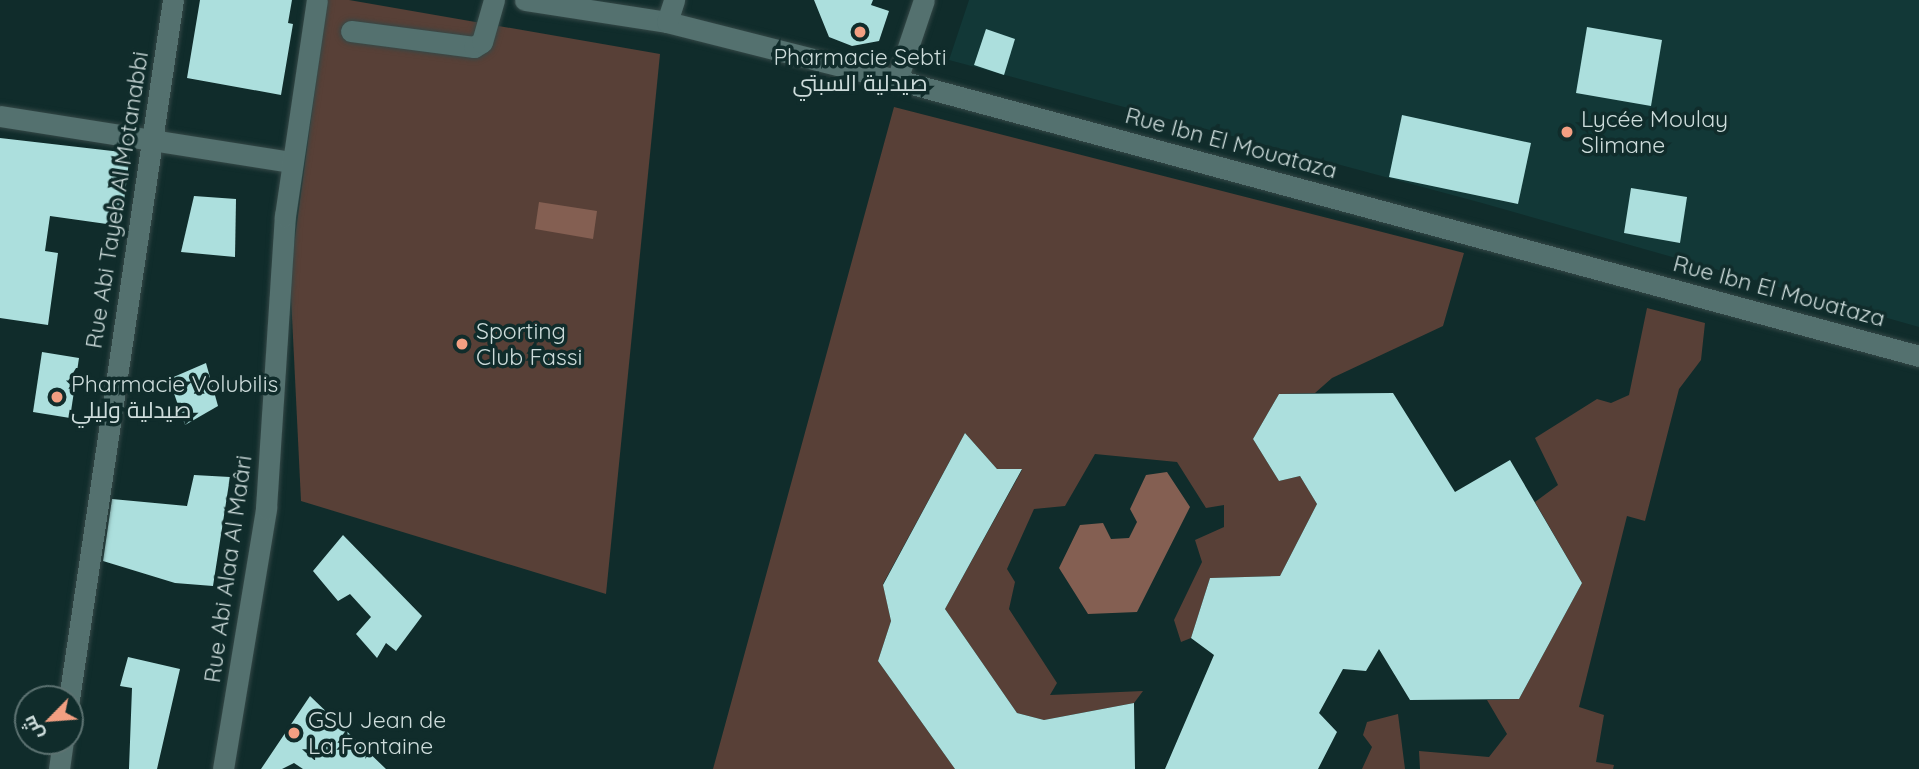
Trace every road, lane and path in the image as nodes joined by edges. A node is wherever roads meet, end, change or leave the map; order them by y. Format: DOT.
graph roads {
  1 [pos="173,0"];
  2 [pos="317,0"];
  3 [pos="494,0"];
  4 [pos="525,0"];
  5 [pos="674,0"];
  6 [pos="924,0"];
  7 [pos="667,22"];
  8 [pos="351,31"];
  9 [pos="897,80"];
  10 [pos="0,116"];
  11 [pos="154,139"];
  12 [pos="292,162"];
  13 [pos="1919,356"];
  14 [pos="71,685"];
  15 [pos="223,769"];
  1 -- 11 [label="street, Rue Abi Tayeb Al Motanabbi"];
  2 -- 12 [label="street, Rue Abi Alaa Al Maâri"];
  3 -- 8 [label="street"];
  4 -- 7 [label="street, Rue Ibn El Mouataza"];
  5 -- 7 [label="street"];
  6 -- 9 [label="street"];
  7 -- 9 [label="street, Rue Ibn El Mouataza"];
  9 -- 13 [label="street, Rue Ibn El Mouataza"];
  10 -- 11 [label="street"];
  11 -- 12 [label="street"];
  11 -- 14 [label="street, Rue Abi Tayeb Al Motanabbi"];
  12 -- 15 [label="street, Rue Abi Alaa Al Maâri"];
}
